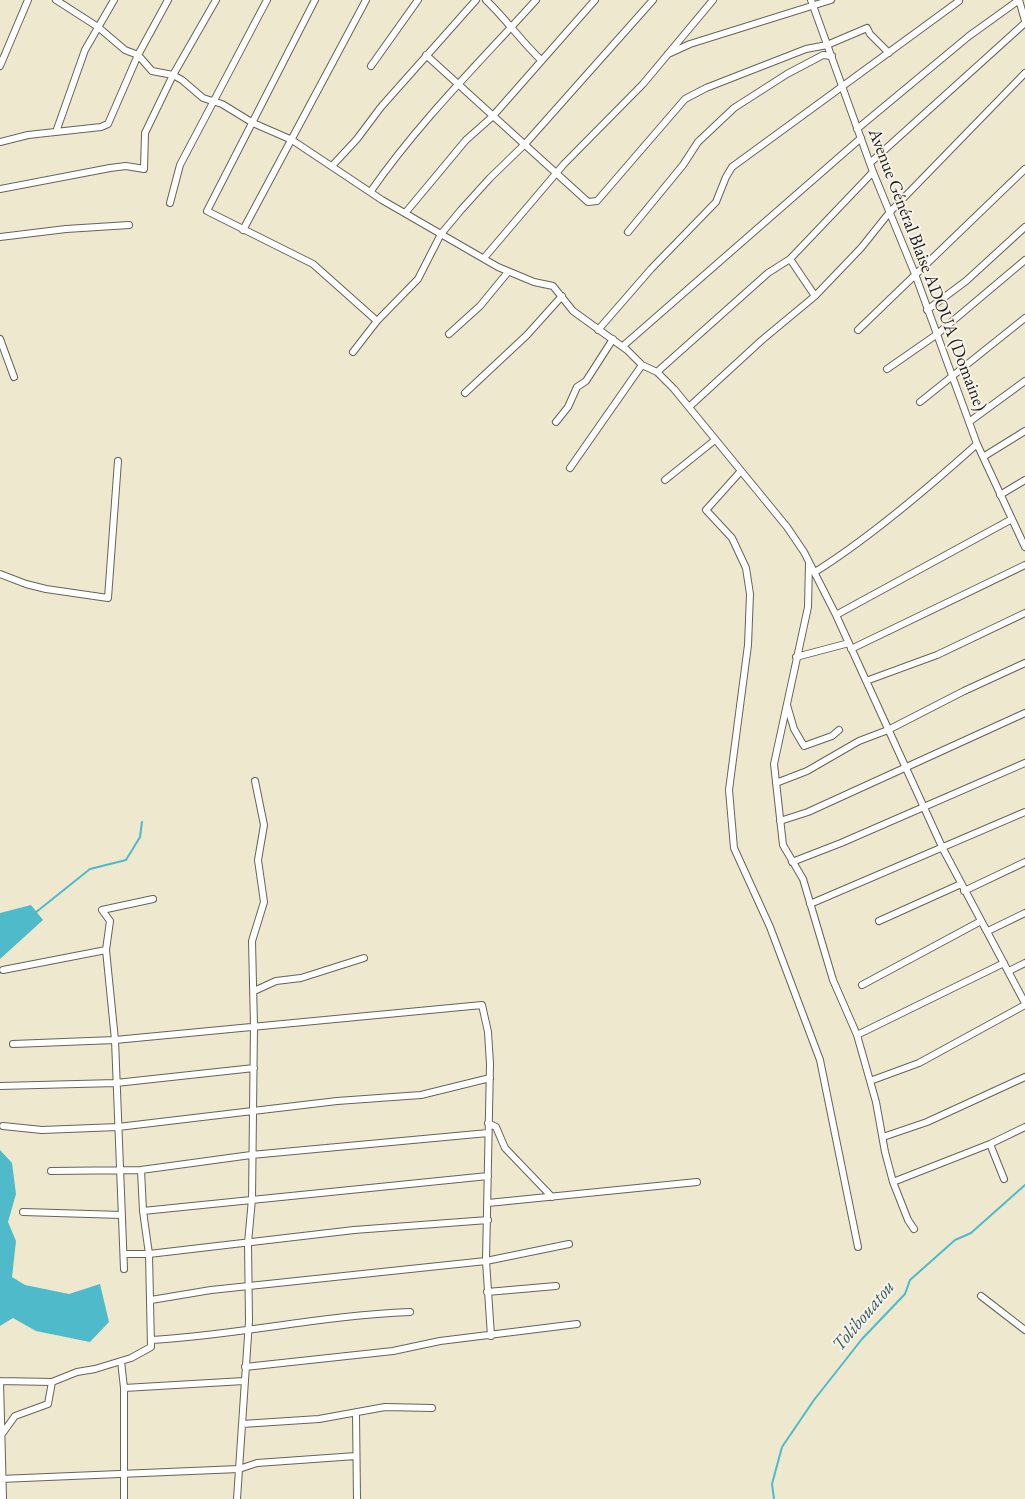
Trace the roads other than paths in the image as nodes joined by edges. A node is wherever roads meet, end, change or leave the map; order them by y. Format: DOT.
graph roads {
  1 [pos="28,0"];
  2 [pos="56,0"];
  3 [pos="114,0"];
  4 [pos="168,0"];
  5 [pos="216,0"];
  6 [pos="267,0"];
  7 [pos="315,0"];
  8 [pos="366,0"];
  9 [pos="418,0"];
  10 [pos="476,0"];
  11 [pos="486,0"];
  12 [pos="536,0"];
  13 [pos="595,0"];
  14 [pos="653,0"];
  15 [pos="713,0"];
  16 [pos="831,0"];
  17 [pos="1019,0"];
  18 [pos="959,1"];
  19 [pos="813,3"];
  20 [pos="1025,22"];
  21 [pos="98,27"];
  22 [pos="511,27"];
  23 [pos="827,45"];
  24 [pos="889,53"];
  25 [pos="138,55"];
  26 [pos="426,55"];
  27 [pos="665,56"];
  28 [pos="832,56"];
  29 [pos="541,60"];
  30 [pos="0,66"];
  31 [pos="371,66"];
  32 [pos="1025,73"];
  33 [pos="173,75"];
  34 [pos="458,85"];
  35 [pos="842,88"];
  36 [pos="213,101"];
  37 [pos="492,116"];
  38 [pos="253,123"];
  39 [pos="857,129"];
  40 [pos="56,132"];
  41 [pos="861,138"];
  42 [pos="292,140"];
  43 [pos="0,142"];
  44 [pos="525,144"];
  45 [pos="870,163"];
  46 [pos="332,166"];
  47 [pos="1025,169"];
  48 [pos="873,172"];
  49 [pos="557,173"];
  50 [pos="0,190"];
  51 [pos="371,192"];
  52 [pos="170,203"];
  53 [pos="406,212"];
  54 [pos="889,213"];
  55 [pos="129,225"];
  56 [pos="1025,226"];
  57 [pos="242,230"];
  58 [pos="628,232"];
  59 [pos="442,234"];
  60 [pos="0,236"];
  61 [pos="484,258"];
  62 [pos="790,259"];
  63 [pos="1025,260"];
  64 [pos="508,272"];
  65 [pos="915,274"];
  66 [pos="562,296"];
  67 [pos="815,296"];
  68 [pos="927,310"];
  69 [pos="1025,318"];
  70 [pos="377,321"];
  71 [pos="598,330"];
  72 [pos="858,330"];
  73 [pos="449,334"];
  74 [pos="936,335"];
  75 [pos="0,339"];
  76 [pos="613,339"];
  77 [pos="623,346"];
  78 [pos="353,352"];
  79 [pos="642,365"];
  80 [pos="887,369"];
  81 [pos="657,372"];
  82 [pos="953,376"];
  83 [pos="14,377"];
  84 [pos="1025,381"];
  85 [pos="465,393"];
  86 [pos="920,402"];
  87 [pos="689,407"];
  88 [pos="556,422"];
  89 [pos="969,422"];
  90 [pos="1025,431"];
  91 [pos="715,440"];
  92 [pos="977,444"];
  93 [pos="983,457"];
  94 [pos="118,460"];
  95 [pos="570,468"];
  96 [pos="740,472"];
  97 [pos="665,480"];
  98 [pos="1025,480"];
  99 [pos="1000,495"];
  100 [pos="1012,519"];
  101 [pos="1022,534"];
  102 [pos="1025,547"];
  103 [pos="809,561"];
  104 [pos="1025,564"];
  105 [pos="815,572"];
  106 [pos="0,574"];
  107 [pos="1025,613"];
  108 [pos="836,615"];
  109 [pos="850,646"];
  110 [pos="796,657"];
  111 [pos="1025,664"];
  112 [pos="866,681"];
  113 [pos="786,704"];
  114 [pos="1025,713"];
  115 [pos="839,730"];
  116 [pos="888,730"];
  117 [pos="1025,763"];
  118 [pos="905,768"];
  119 [pos="255,781"];
  120 [pos="776,783"];
  121 [pos="924,807"];
  122 [pos="1025,812"];
  123 [pos="780,821"];
  124 [pos="943,849"];
  125 [pos="792,862"];
  126 [pos="1025,862"];
  127 [pos="961,884"];
  128 [pos="964,891"];
  129 [pos="153,899"];
  130 [pos="810,904"];
  131 [pos="1025,913"];
  132 [pos="879,921"];
  133 [pos="981,921"];
  134 [pos="988,931"];
  135 [pos="106,950"];
  136 [pos="364,958"];
  137 [pos="1004,963"];
  138 [pos="1025,963"];
  139 [pos="2,970"];
  140 [pos="1009,971"];
  141 [pos="862,985"];
  142 [pos="254,990"];
  143 [pos="1025,1004"];
  144 [pos="254,1026"];
  145 [pos="857,1035"];
  146 [pos="115,1040"];
  147 [pos="13,1044"];
  148 [pos="254,1068"];
  149 [pos="1025,1077"];
  150 [pos="490,1078"];
  151 [pos="870,1081"];
  152 [pos="116,1083"];
  153 [pos="0,1086"];
  154 [pos="252,1111"];
  155 [pos="488,1123"];
  156 [pos="4,1126"];
  157 [pos="118,1127"];
  158 [pos="1025,1127"];
  159 [pos="488,1133"];
  160 [pos="883,1137"];
  161 [pos="990,1144"];
  162 [pos="251,1155"];
  163 [pos="141,1170"];
  164 [pos="51,1171"];
  165 [pos="122,1172"];
  166 [pos="488,1176"];
  167 [pos="1004,1179"];
  168 [pos="697,1182"];
  169 [pos="893,1182"];
  170 [pos="552,1196"];
  171 [pos="252,1200"];
  172 [pos="488,1203"];
  173 [pos="143,1211"];
  174 [pos="23,1212"];
  175 [pos="122,1214"];
  176 [pos="488,1220"];
  177 [pos="914,1229"];
  178 [pos="248,1243"];
  179 [pos="569,1244"];
  180 [pos="858,1247"];
  181 [pos="124,1254"];
  182 [pos="150,1254"];
  183 [pos="486,1261"];
  184 [pos="124,1270"];
  185 [pos="248,1286"];
  186 [pos="556,1286"];
  187 [pos="487,1292"];
  188 [pos="981,1296"];
  189 [pos="151,1300"];
  190 [pos="410,1312"];
  191 [pos="577,1324"];
  192 [pos="248,1328"];
  193 [pos="1025,1330"];
  194 [pos="491,1336"];
  195 [pos="152,1340"];
  196 [pos="121,1361"];
  197 [pos="245,1367"];
  198 [pos="0,1381"];
  199 [pos="244,1381"];
  200 [pos="52,1382"];
  201 [pos="124,1388"];
  202 [pos="432,1408"];
  203 [pos="356,1413"];
  204 [pos="242,1424"];
  205 [pos="1,1434"];
  206 [pos="356,1456"];
  207 [pos="239,1469"];
  208 [pos="124,1474"];
  209 [pos="1,1479"];
  210 [pos="3,1499"];
  211 [pos="124,1499"];
  212 [pos="238,1499"];
  213 [pos="357,1499"];
  1 -- 30 [label="street"];
  2 -- 21 [label="street"];
  3 -- 21 [label="street"];
  4 -- 25 [label="street"];
  5 -- 33 [label="street"];
  6 -- 36 [label="street"];
  7 -- 38 [label="street"];
  8 -- 42 [label="street"];
  9 -- 31 [label="street"];
  10 -- 26 [label="street"];
  11 -- 22 [label="street"];
  12 -- 22 [label="street"];
  13 -- 29 [label="street"];
  14 -- 44 [label="street"];
  15 -- 27 [label="street"];
  16 -- 19 [label="street"];
  17 -- 20 [label="street"];
  17 -- 39 [label="street"];
  18 -- 24 [label="street"];
  19 -- 23 [label="street, Avenue Général Blaise ADOUA (Domaine)"];
  19 -- 27 [label="street"];
  20 -- 45 [label="street"];
  21 -- 25 [label="street"];
  21 -- 40 [label="street"];
  22 -- 29 [label="street"];
  22 -- 34 [label="street"];
  23 -- 24 [label="street"];
  23 -- 28 [label="street, Avenue Général Blaise ADOUA (Domaine)"];
  23 -- 49 [label="street"];
  24 -- 35 [label="street"];
  25 -- 33 [label="street"];
  25 -- 40 [label="street"];
  26 -- 34 [label="street"];
  26 -- 46 [label="street"];
  27 -- 49 [label="street"];
  28 -- 35 [label="street, Avenue Général Blaise ADOUA (Domaine)"];
  28 -- 58 [label="street"];
  29 -- 37 [label="street"];
  32 -- 54 [label="street"];
  33 -- 36 [label="street"];
  33 -- 50 [label="street"];
  34 -- 37 [label="street"];
  34 -- 51 [label="street"];
  35 -- 39 [label="street, Avenue Général Blaise ADOUA (Domaine)"];
  35 -- 71 [label="street"];
  36 -- 38 [label="street"];
  36 -- 52 [label="street"];
  37 -- 44 [label="street"];
  37 -- 53 [label="street"];
  38 -- 42 [label="street"];
  38 -- 57 [label="street"];
  39 -- 41 [label="street, Avenue Général Blaise ADOUA (Domaine)"];
  40 -- 43 [label="street"];
  41 -- 45 [label="street, Avenue Général Blaise ADOUA (Domaine)"];
  41 -- 77 [label="street"];
  42 -- 46 [label="street"];
  42 -- 57 [label="street"];
  44 -- 49 [label="street"];
  44 -- 59 [label="street"];
  45 -- 48 [label="street, Avenue Général Blaise ADOUA (Domaine)"];
  46 -- 51 [label="street"];
  47 -- 65 [label="street"];
  48 -- 54 [label="street, Avenue Général Blaise ADOUA (Domaine)"];
  48 -- 62 [label="street"];
  49 -- 61 [label="street"];
  51 -- 53 [label="street"];
  53 -- 59 [label="street"];
  54 -- 65 [label="street, Avenue Général Blaise ADOUA (Domaine)"];
  54 -- 67 [label="street"];
  55 -- 60 [label="street"];
  56 -- 68 [label="street"];
  57 -- 70 [label="street"];
  59 -- 61 [label="street"];
  59 -- 70 [label="street"];
  61 -- 64 [label="street"];
  62 -- 67 [label="street"];
  62 -- 81 [label="street"];
  63 -- 74 [label="street"];
  64 -- 66 [label="street"];
  64 -- 73 [label="street"];
  65 -- 68 [label="street, Avenue Général Blaise ADOUA (Domaine)"];
  65 -- 72 [label="street"];
  66 -- 71 [label="street"];
  66 -- 85 [label="street"];
  67 -- 87 [label="street"];
  68 -- 74 [label="street, Avenue Général Blaise ADOUA (Domaine)"];
  69 -- 82 [label="street"];
  70 -- 78 [label="street"];
  71 -- 76 [label="street"];
  74 -- 80 [label="street"];
  74 -- 82 [label="street, Avenue Général Blaise ADOUA (Domaine)"];
  75 -- 83 [label="street"];
  76 -- 77 [label="street"];
  76 -- 88 [label="street"];
  77 -- 79 [label="street"];
  79 -- 81 [label="street"];
  79 -- 95 [label="street"];
  81 -- 87 [label="street"];
  82 -- 86 [label="street"];
  82 -- 89 [label="street, Avenue Général Blaise ADOUA (Domaine)"];
  84 -- 89 [label="street"];
  87 -- 91 [label="street"];
  89 -- 92 [label="street, Avenue Général Blaise ADOUA (Domaine)"];
  90 -- 93 [label="street"];
  91 -- 96 [label="street"];
  91 -- 97 [label="street"];
  92 -- 93 [label="street, Avenue Général Blaise ADOUA (Domaine)"];
  92 -- 105 [label="street"];
  93 -- 99 [label="street, Avenue Général Blaise ADOUA (Domaine)"];
  94 -- 106 [label="street"];
  96 -- 103 [label="street"];
  96 -- 180 [label="street"];
  98 -- 99 [label="street"];
  99 -- 100 [label="street, Avenue Général Blaise ADOUA (Domaine)"];
  100 -- 101 [label="street, Avenue Général Blaise ADOUA (Domaine)"];
  100 -- 108 [label="street"];
  101 -- 102 [label="street, Avenue Général Blaise ADOUA (Domaine)"];
  103 -- 105 [label="street"];
  103 -- 110 [label="street"];
  104 -- 109 [label="street"];
  105 -- 108 [label="street"];
  107 -- 112 [label="street"];
  108 -- 109 [label="street"];
  109 -- 110 [label="street"];
  109 -- 112 [label="street"];
  110 -- 113 [label="street"];
  111 -- 116 [label="street"];
  112 -- 116 [label="street"];
  113 -- 115 [label="street"];
  113 -- 120 [label="street"];
  114 -- 118 [label="street"];
  116 -- 118 [label="street"];
  116 -- 120 [label="street"];
  117 -- 121 [label="street"];
  118 -- 121 [label="street"];
  118 -- 123 [label="street"];
  119 -- 142 [label="street"];
  120 -- 123 [label="street"];
  121 -- 124 [label="street"];
  121 -- 125 [label="street"];
  122 -- 124 [label="street"];
  123 -- 125 [label="street"];
  124 -- 127 [label="street"];
  124 -- 130 [label="street"];
  125 -- 130 [label="street"];
  126 -- 128 [label="street"];
  127 -- 128 [label="street"];
  127 -- 132 [label="street"];
  128 -- 133 [label="street"];
  129 -- 135 [label="street"];
  130 -- 145 [label="street"];
  131 -- 134 [label="street"];
  133 -- 134 [label="street"];
  133 -- 141 [label="street"];
  134 -- 137 [label="street"];
  135 -- 139 [label="street"];
  135 -- 146 [label="street"];
  136 -- 142 [label="street"];
  137 -- 140 [label="street"];
  137 -- 145 [label="street"];
  138 -- 140 [label="street"];
  140 -- 143 [label="street"];
  142 -- 144 [label="street"];
  143 -- 151 [label="street"];
  144 -- 146 [label="street"];
  144 -- 148 [label="street"];
  144 -- 150 [label="street"];
  145 -- 151 [label="street"];
  146 -- 147 [label="street"];
  146 -- 152 [label="street"];
  148 -- 152 [label="street"];
  148 -- 154 [label="street"];
  149 -- 160 [label="street"];
  150 -- 154 [label="street"];
  150 -- 155 [label="street"];
  151 -- 160 [label="street"];
  152 -- 153 [label="street"];
  152 -- 157 [label="street"];
  154 -- 157 [label="street"];
  154 -- 162 [label="street"];
  155 -- 159 [label="street"];
  155 -- 170 [label="street"];
  156 -- 157 [label="street"];
  157 -- 165 [label="street"];
  158 -- 161 [label="street"];
  159 -- 162 [label="street"];
  159 -- 166 [label="street"];
  160 -- 169 [label="street"];
  161 -- 167 [label="street"];
  161 -- 169 [label="street"];
  162 -- 163 [label="street"];
  162 -- 171 [label="street"];
  163 -- 165 [label="street"];
  163 -- 173 [label="street"];
  164 -- 165 [label="street"];
  165 -- 175 [label="street"];
  166 -- 171 [label="street"];
  166 -- 172 [label="street"];
  168 -- 170 [label="street"];
  169 -- 177 [label="street"];
  170 -- 172 [label="street"];
  171 -- 173 [label="street"];
  171 -- 178 [label="street"];
  172 -- 176 [label="street"];
  173 -- 182 [label="street"];
  174 -- 175 [label="street"];
  175 -- 181 [label="street"];
  176 -- 178 [label="street"];
  176 -- 183 [label="street"];
  178 -- 182 [label="street"];
  178 -- 185 [label="street"];
  179 -- 183 [label="street"];
  181 -- 182 [label="street"];
  181 -- 184 [label="street"];
  182 -- 189 [label="street"];
  183 -- 185 [label="street"];
  183 -- 187 [label="street"];
  185 -- 189 [label="street"];
  185 -- 192 [label="street"];
  186 -- 187 [label="street"];
  187 -- 194 [label="street"];
  188 -- 193 [label="street"];
  189 -- 195 [label="street"];
  190 -- 192 [label="street"];
  191 -- 194 [label="street"];
  192 -- 195 [label="street"];
  192 -- 197 [label="street"];
  194 -- 197 [label="street"];
  195 -- 196 [label="street"];
  196 -- 200 [label="street"];
  196 -- 201 [label="street"];
  197 -- 199 [label="street"];
  198 -- 200 [label="street"];
  198 -- 205 [label="street"];
  199 -- 201 [label="street"];
  199 -- 204 [label="street"];
  200 -- 205 [label="street"];
  201 -- 208 [label="street"];
  202 -- 203 [label="street"];
  203 -- 204 [label="street"];
  203 -- 206 [label="street"];
  204 -- 207 [label="street"];
  205 -- 209 [label="street"];
  206 -- 207 [label="street"];
  206 -- 213 [label="street"];
  207 -- 208 [label="street"];
  207 -- 212 [label="street"];
  208 -- 209 [label="street"];
  208 -- 211 [label="street"];
  209 -- 210 [label="street"];
}
